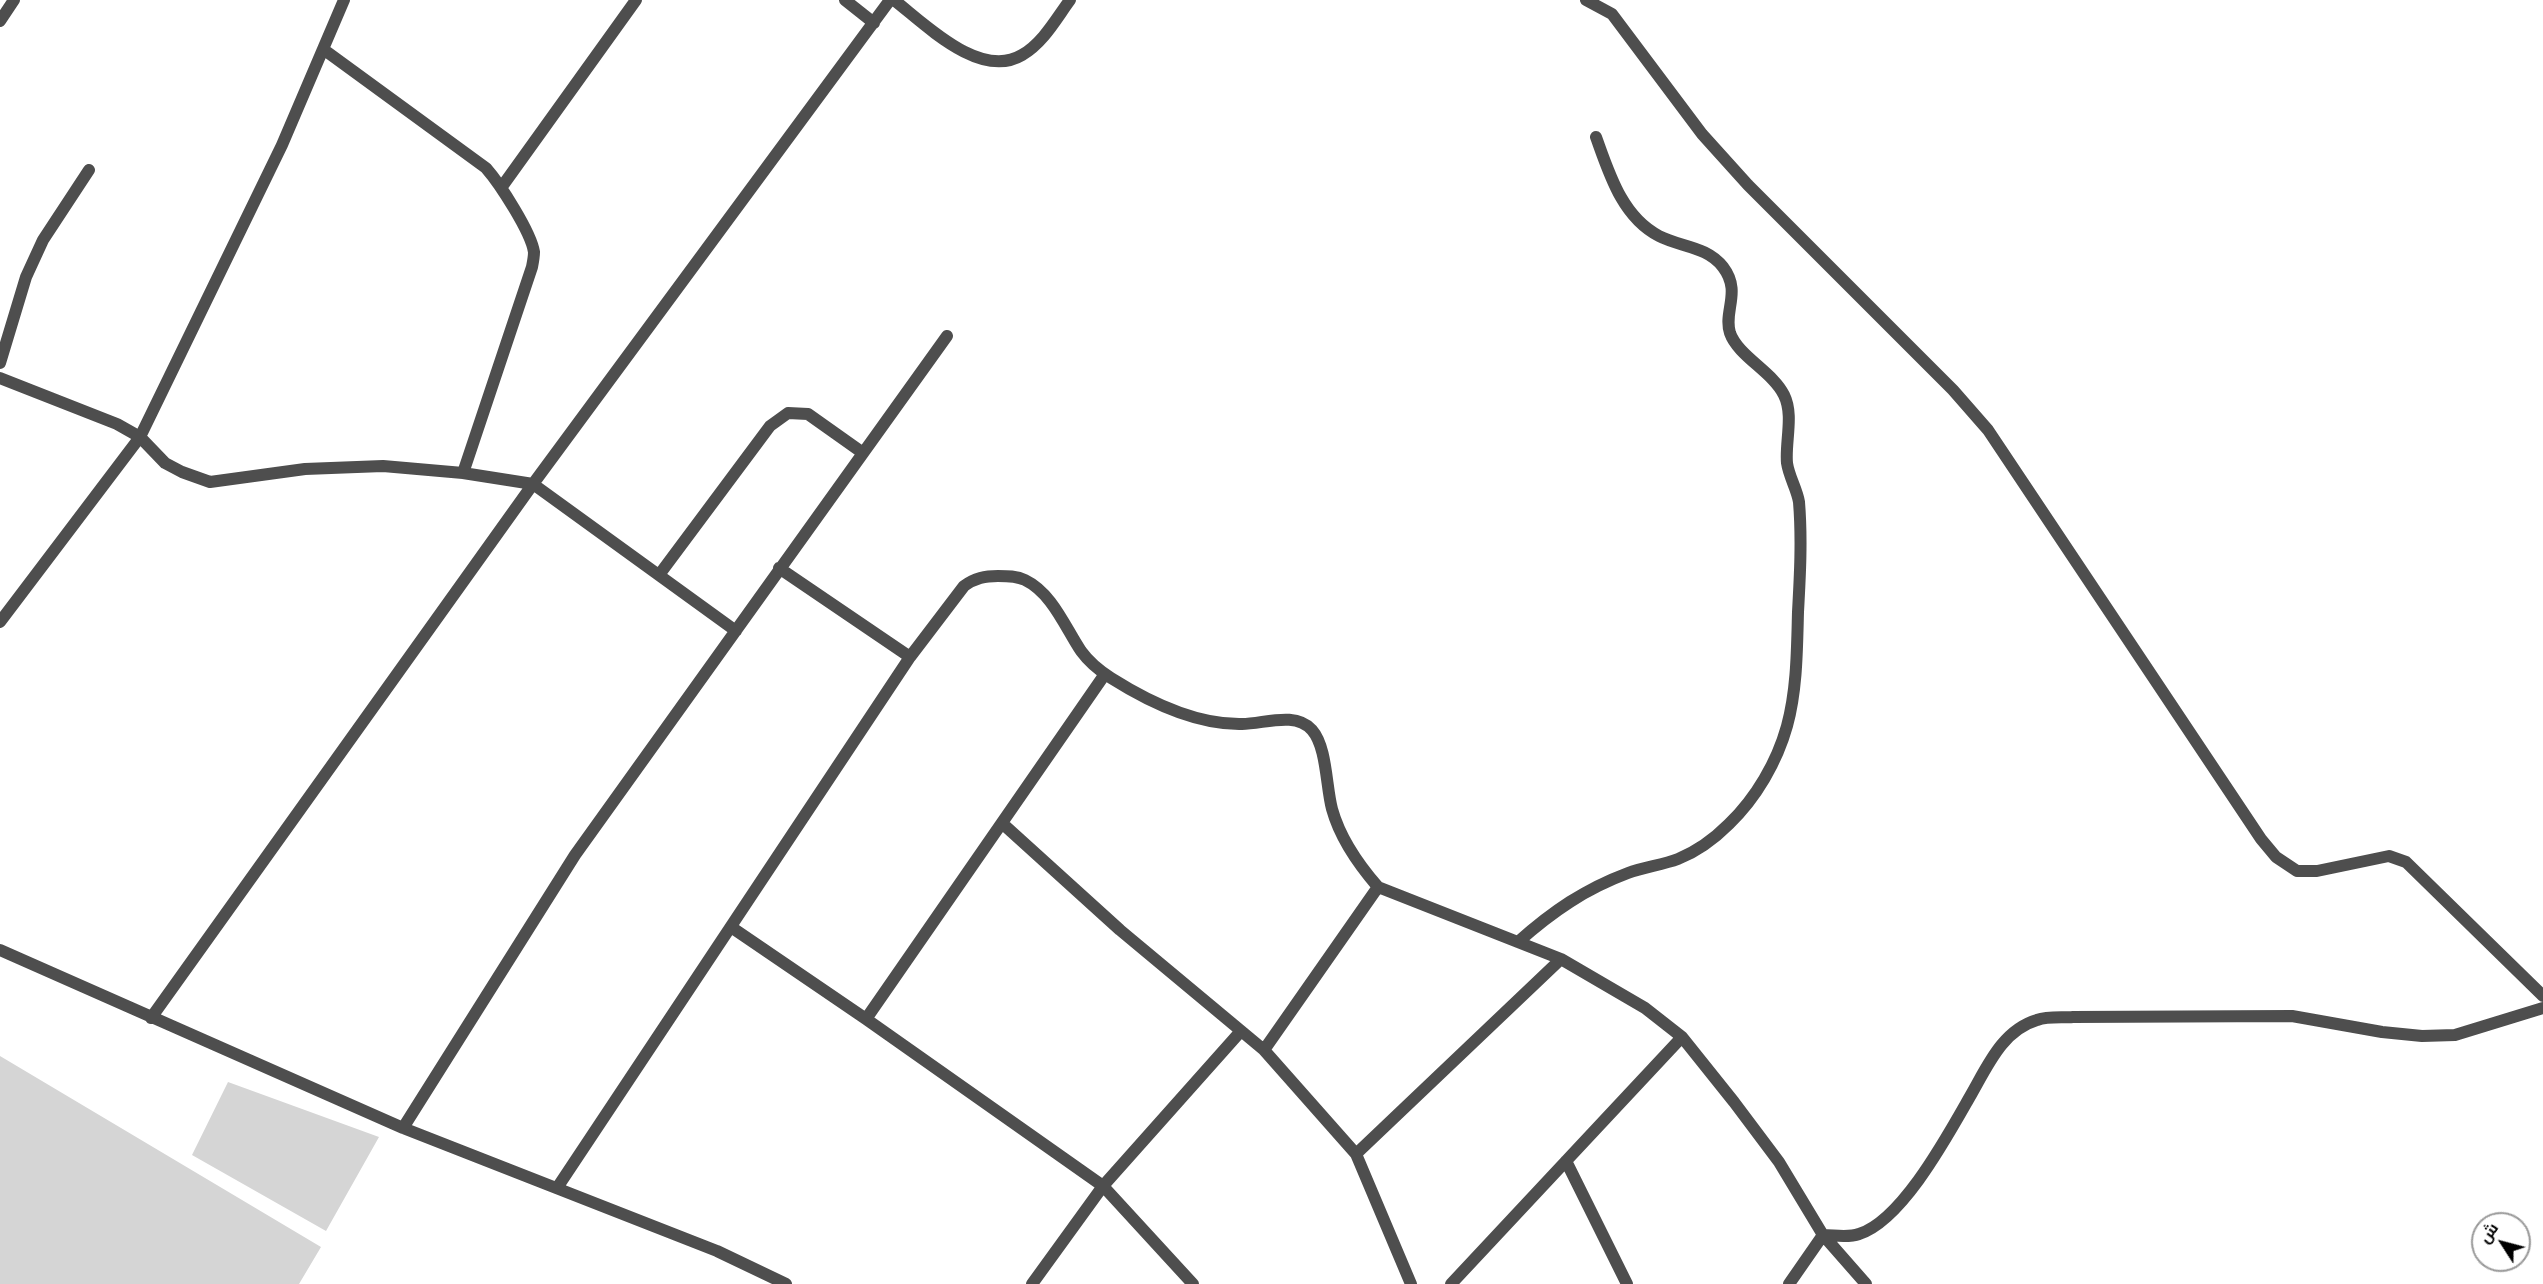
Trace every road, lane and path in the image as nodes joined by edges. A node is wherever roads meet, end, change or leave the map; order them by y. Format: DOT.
graph roads {
  1 [pos="14,0"];
  2 [pos="344,0"];
  3 [pos="636,0"];
  4 [pos="845,0"];
  5 [pos="890,0"];
  6 [pos="894,0"];
  7 [pos="1070,0"];
  8 [pos="1586,0"];
  9 [pos="0,21"];
  10 [pos="874,23"];
  11 [pos="323,49"];
  12 [pos="1596,137"];
  13 [pos="89,170"];
  14 [pos="501,188"];
  15 [pos="947,336"];
  16 [pos="0,363"];
  17 [pos="0,378"];
  18 [pos="140,437"];
  19 [pos="863,453"];
  20 [pos="463,473"];
  21 [pos="533,484"];
  22 [pos="779,568"];
  23 [pos="659,575"];
  24 [pos="0,622"];
  25 [pos="736,631"];
  26 [pos="910,657"];
  27 [pos="1105,674"];
  28 [pos="1003,824"];
  29 [pos="1378,887"];
  30 [pos="731,927"];
  31 [pos="1518,942"];
  32 [pos="0,950"];
  33 [pos="1561,959"];
  34 [pos="2543,996"];
  35 [pos="2543,1008"];
  36 [pos="151,1018"];
  37 [pos="866,1019"];
  38 [pos="1241,1031"];
  39 [pos="1682,1037"];
  40 [pos="1264,1050"];
  41 [pos="403,1128"];
  42 [pos="1356,1154"];
  43 [pos="1566,1161"];
  44 [pos="1103,1186"];
  45 [pos="557,1188"];
  46 [pos="1822,1235"];
  47 [pos="765,1280"];
  48 [pos="786,1284"];
  49 [pos="1032,1284"];
  50 [pos="1193,1284"];
  51 [pos="1411,1284"];
  52 [pos="1451,1284"];
  53 [pos="1628,1284"];
  54 [pos="1789,1284"];
  55 [pos="1866,1284"];
  1 -- 9 [label="street"];
  2 -- 11 [label="street"];
  3 -- 14 [label="street"];
  4 -- 10 [label="street"];
  5 -- 10 [label="street"];
  6 -- 7 [label="street"];
  8 -- 34 [label="street"];
  10 -- 21 [label="street"];
  11 -- 14 [label="street"];
  11 -- 18 [label="street"];
  12 -- 31 [label="street"];
  13 -- 16 [label="street"];
  14 -- 20 [label="street"];
  15 -- 19 [label="street"];
  17 -- 18 [label="street"];
  18 -- 20 [label="street"];
  18 -- 24 [label="street"];
  19 -- 22 [label="street"];
  19 -- 23 [label="street"];
  20 -- 21 [label="street"];
  21 -- 23 [label="street"];
  21 -- 36 [label="street"];
  22 -- 25 [label="street"];
  22 -- 26 [label="street"];
  23 -- 25 [label="street"];
  25 -- 41 [label="street"];
  26 -- 27 [label="street"];
  26 -- 30 [label="street"];
  27 -- 28 [label="street"];
  27 -- 29 [label="street"];
  28 -- 37 [label="street"];
  28 -- 38 [label="street"];
  29 -- 31 [label="street"];
  29 -- 40 [label="street"];
  30 -- 37 [label="street"];
  30 -- 45 [label="street"];
  31 -- 33 [label="street"];
  32 -- 36 [label="street"];
  33 -- 39 [label="street"];
  33 -- 42 [label="street"];
  35 -- 46 [label="street"];
  36 -- 41 [label="street"];
  37 -- 44 [label="street"];
  38 -- 40 [label="street"];
  38 -- 44 [label="street"];
  39 -- 43 [label="street"];
  39 -- 46 [label="street"];
  40 -- 42 [label="street"];
  41 -- 45 [label="street"];
  42 -- 51 [label="street"];
  43 -- 52 [label="street"];
  43 -- 53 [label="street"];
  44 -- 49 [label="street"];
  44 -- 50 [label="street"];
  45 -- 47 [label="street"];
  46 -- 54 [label="street"];
  46 -- 55 [label="street"];
  47 -- 48 [label="street"];
}
